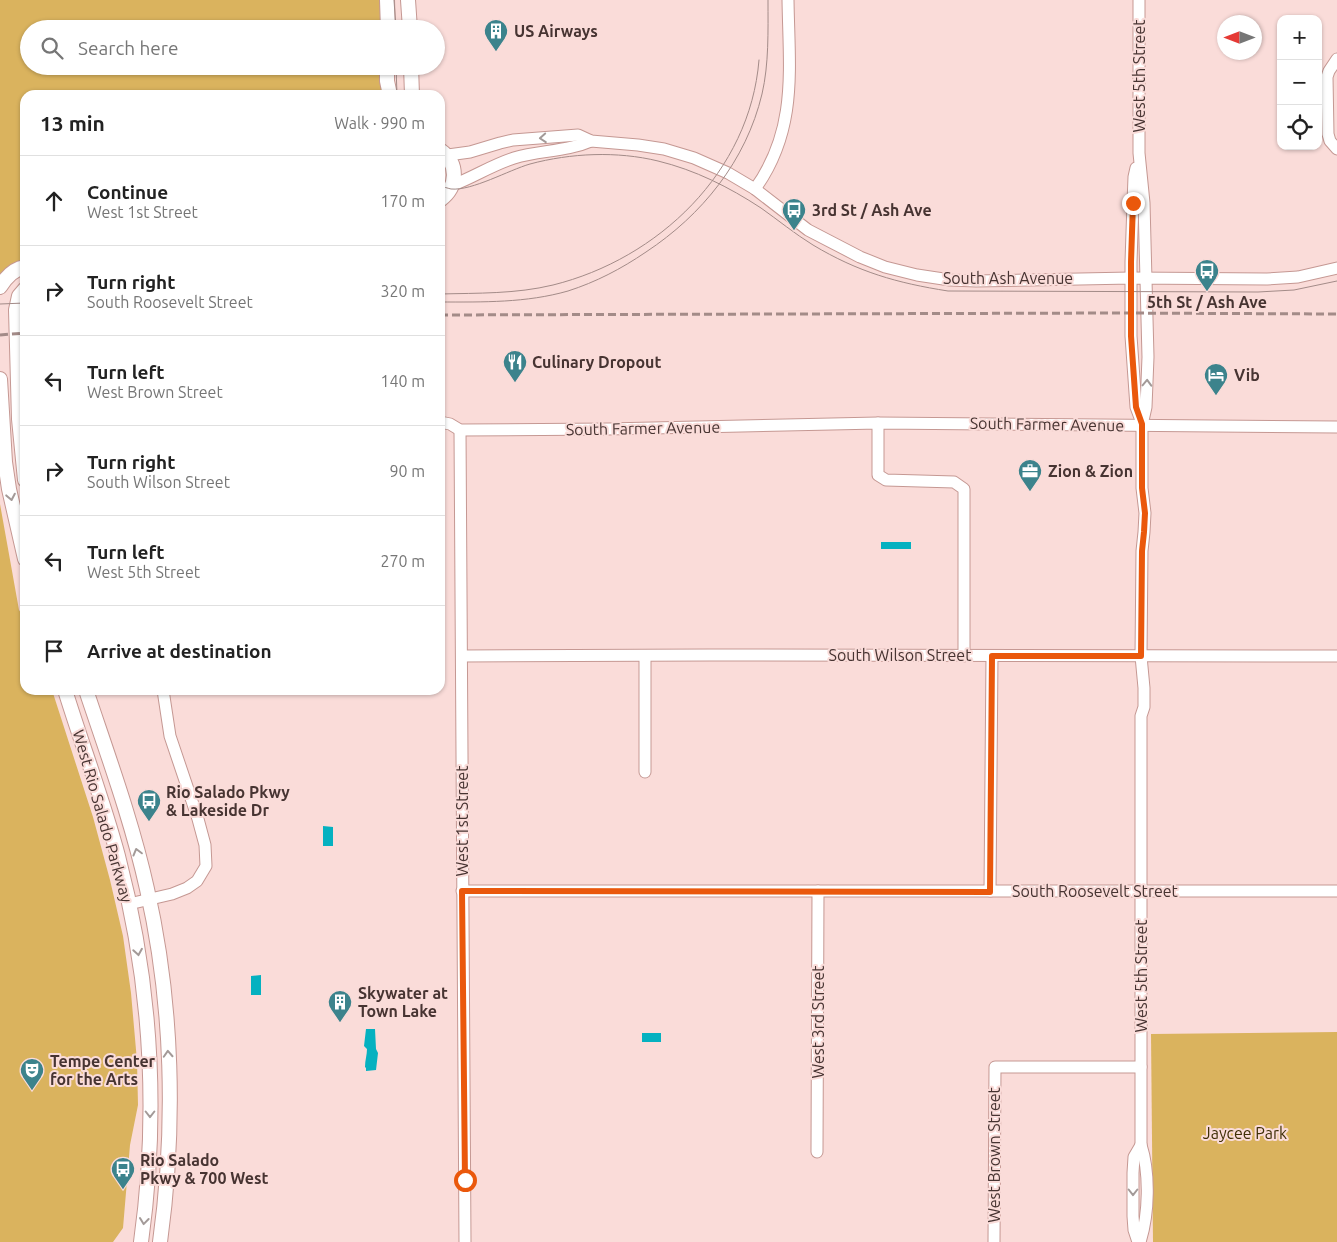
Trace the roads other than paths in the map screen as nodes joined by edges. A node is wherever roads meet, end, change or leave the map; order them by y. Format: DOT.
graph roads {
  1 [pos="387,0"];
  2 [pos="408,0"];
  3 [pos="788,0"];
  4 [pos="1139,0"];
  5 [pos="388,20"];
  6 [pos="409,20"];
  7 [pos="1337,58"];
  8 [pos="388,75"];
  9 [pos="411,75"];
  10 [pos="388,81"];
  11 [pos="386,90"];
  12 [pos="389,90"];
  13 [pos="412,90"];
  14 [pos="590,141"];
  15 [pos="1337,149"];
  16 [pos="445,152"];
  17 [pos="1139,153"];
  18 [pos="445,154"];
  19 [pos="453,185"];
  20 [pos="755,189"];
  21 [pos="445,196"];
  22 [pos="1337,268"];
  23 [pos="20,269"];
  24 [pos="1131,278"];
  25 [pos="1146,278"];
  26 [pos="0,287"];
  27 [pos="20,295"];
  28 [pos="0,379"];
  29 [pos="445,423"];
  30 [pos="878,423"];
  31 [pos="1142,424"];
  32 [pos="1337,427"];
  33 [pos="20,429"];
  34 [pos="460,430"];
  35 [pos="20,538"];
  36 [pos="462,656"];
  37 [pos="646,656"];
  38 [pos="964,656"];
  39 [pos="992,656"];
  40 [pos="1141,656"];
  41 [pos="1337,656"];
  42 [pos="67,695"];
  43 [pos="88,695"];
  44 [pos="164,695"];
  45 [pos="645,772"];
  46 [pos="1337,890"];
  47 [pos="462,891"];
  48 [pos="1141,891"];
  49 [pos="818,892"];
  50 [pos="990,892"];
  51 [pos="149,899"];
  52 [pos="129,904"];
  53 [pos="1140,1067"];
  54 [pos="817,1152"];
  55 [pos="141,1242"];
  56 [pos="160,1242"];
  57 [pos="465,1242"];
  58 [pos="994,1242"];
  59 [pos="1140,1242"];
  1 -- 5 [label="main road"];
  2 -- 6 [label="main road"];
  3 -- 20 [label="street"];
  4 -- 17 [label="street, West 5th Street"];
  7 -- 15 [label="street"];
  8 -- 10 [label="main road"];
  9 -- 13 [label="main road"];
  10 -- 11 [label="main road"];
  10 -- 12 [label="main road"];
  14 -- 16 [label="street, South Ash Avenue, one-way"];
  14 -- 19 [label="street, South Ash Avenue"];
  14 -- 20 [label="street, South Ash Avenue"];
  17 -- 24 [label="street, West 5th Street"];
  17 -- 25 [label="street, West 5th Street"];
  18 -- 19 [label="main road"];
  19 -- 21 [label="main road"];
  20 -- 24 [label="street, South Ash Avenue"];
  22 -- 25 [label="street, South Ash Avenue"];
  23 -- 26 [label="main road"];
  24 -- 25 [label="street, South Ash Avenue"];
  24 -- 31 [label="street, West 5th Street"];
  31 -- 25 [label="street, West 5th Street, one-way"];
  27 -- 33 [label="main road"];
  28 -- 35 [label="main road, one-way"];
  29 -- 34 [label="street, South Farmer Avenue"];
  30 -- 31 [label="street, South Farmer Avenue"];
  30 -- 34 [label="street, South Farmer Avenue"];
  30 -- 38 [label="street"];
  31 -- 32 [label="street, South Farmer Avenue"];
  31 -- 40 [label="street, West 5th Street"];
  34 -- 36 [label="street, West 1st Street"];
  36 -- 37 [label="street, South Wilson Street"];
  36 -- 47 [label="street, West 1st Street"];
  37 -- 38 [label="street, South Wilson Street"];
  37 -- 45 [label="street"];
  38 -- 39 [label="street, South Wilson Street"];
  39 -- 40 [label="street, South Wilson Street"];
  39 -- 50 [label="street"];
  40 -- 41 [label="street, South Wilson Street"];
  40 -- 48 [label="street, West 5th Street"];
  42 -- 52 [label="main road, West Rio Salado Parkway"];
  51 -- 43 [label="main road, West Rio Salado Parkway, one-way"];
  44 -- 51 [label="street"];
  46 -- 48 [label="street, South Roosevelt Street"];
  47 -- 49 [label="street, South Roosevelt Street"];
  47 -- 57 [label="street, West 1st Street"];
  48 -- 50 [label="street, South Roosevelt Street"];
  48 -- 53 [label="street, West 5th Street"];
  49 -- 50 [label="street, South Roosevelt Street"];
  49 -- 54 [label="street, West 3rd Street"];
  51 -- 52 [label="street"];
  56 -- 51 [label="main road, West Rio Salado Parkway, one-way"];
  52 -- 55 [label="main road, West Rio Salado Parkway, one-way"];
  53 -- 58 [label="street, West Brown Street"];
  53 -- 59 [label="street, West 5th Street"];
}
